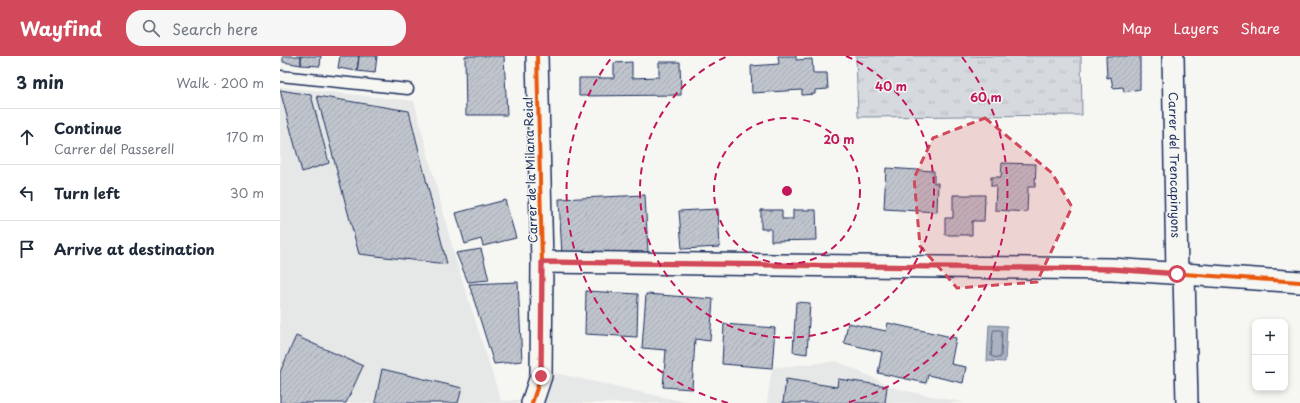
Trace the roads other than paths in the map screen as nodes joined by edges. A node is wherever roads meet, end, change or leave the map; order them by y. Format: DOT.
graph roads {
  1 [pos="537,56"];
  2 [pos="1173,56"];
  3 [pos="280,76"];
  4 [pos="408,90"];
  5 [pos="542,262"];
  6 [pos="1180,274"];
  7 [pos="1300,282"];
  8 [pos="532,403"];
  9 [pos="1187,403"];
  1 -- 5 [label="street, Carrer de la Milana Reial"];
  2 -- 6 [label="street, Carrer del Trencapinyons"];
  3 -- 4 [label="lane"];
  5 -- 6 [label="street"];
  5 -- 8 [label="street, Carrer de la Milana Reial"];
  6 -- 7 [label="street"];
  6 -- 9 [label="street, Carrer del Trencapinyons"];
}
